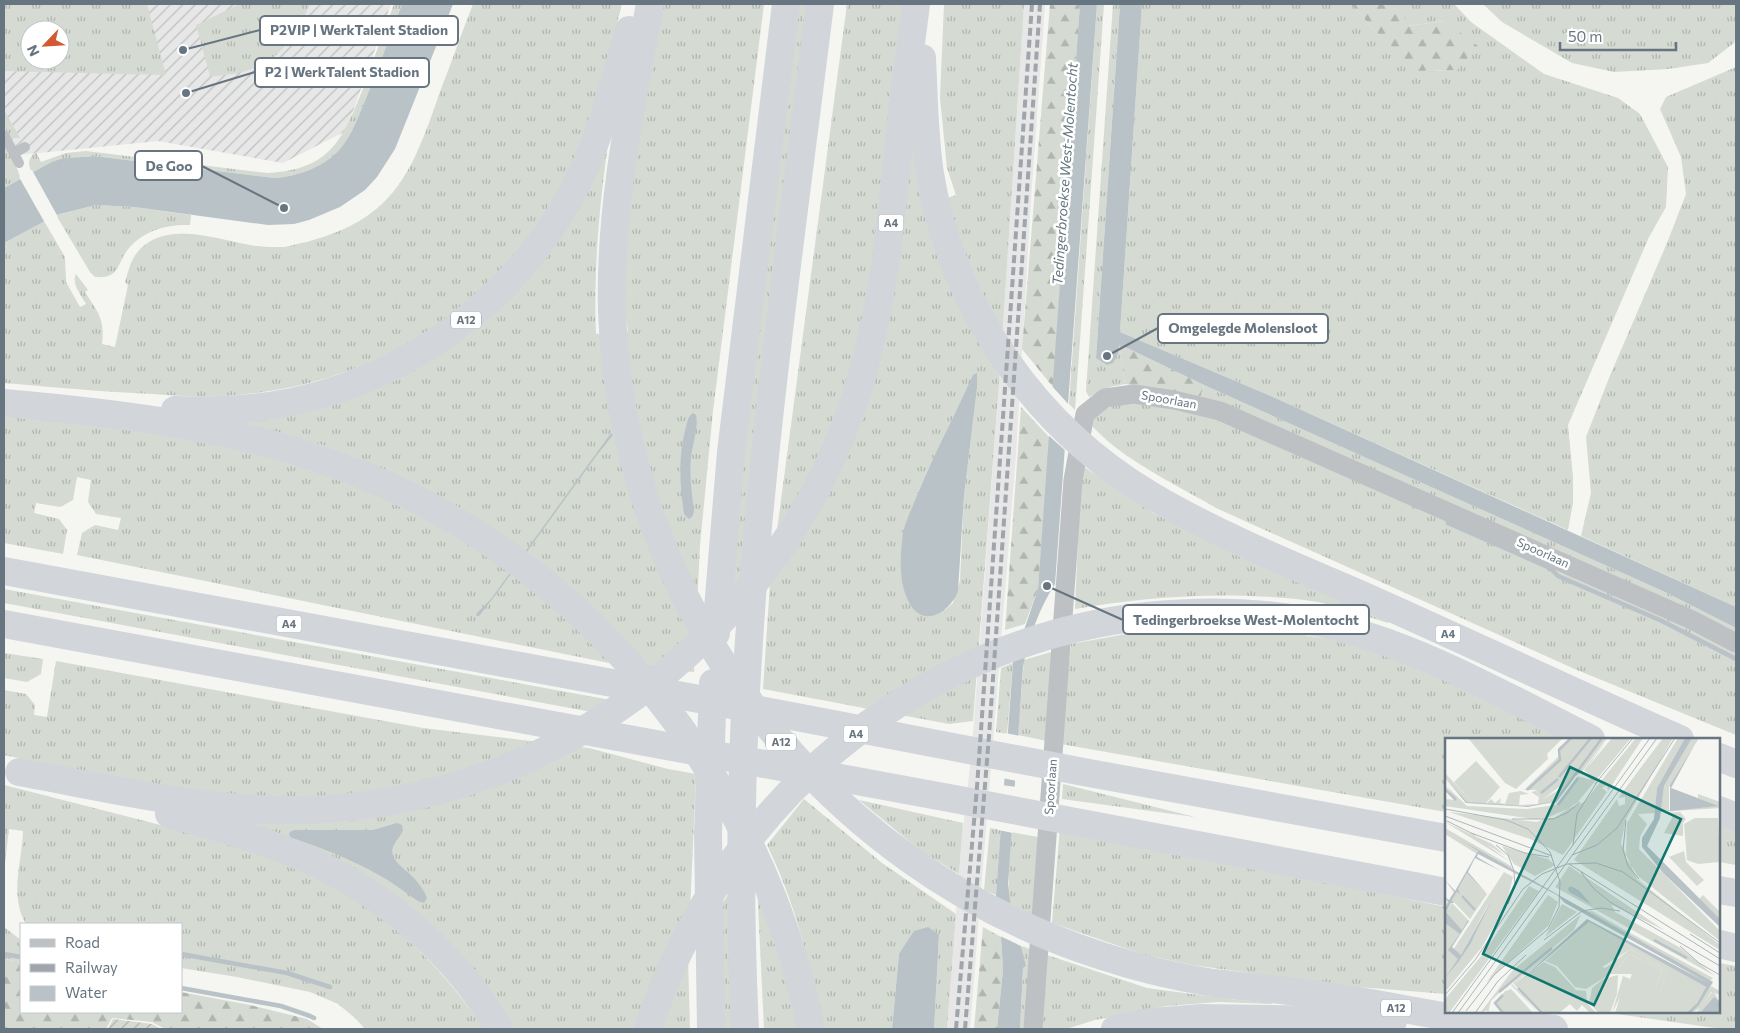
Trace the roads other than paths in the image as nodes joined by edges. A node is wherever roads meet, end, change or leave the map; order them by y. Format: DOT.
graph roads {
  1 [pos="637,4"];
  2 [pos="650,4"];
  3 [pos="786,4"];
  4 [pos="820,4"];
  5 [pos="917,4"];
  6 [pos="4,135"];
  7 [pos="25,147"];
  8 [pos="14,153"];
  9 [pos="19,163"];
  10 [pos="4,403"];
  11 [pos="73,409"];
  12 [pos="4,571"];
  13 [pos="4,624"];
  14 [pos="1736,643"];
  15 [pos="1451,652"];
  16 [pos="1589,738"];
  17 [pos="1677,738"];
  18 [pos="1720,756"];
  19 [pos="1736,764"];
  20 [pos="11,770"];
  21 [pos="1720,791"];
  22 [pos="1736,798"];
  23 [pos="1720,810"];
  24 [pos="1736,817"];
  25 [pos="1445,838"];
  26 [pos="1720,889"];
  27 [pos="1445,892"];
  28 [pos="1736,892"];
  29 [pos="1720,944"];
  30 [pos="1736,948"];
  31 [pos="1479,1022"];
  32 [pos="499,1029"];
  33 [pos="648,1029"];
  34 [pos="711,1029"];
  35 [pos="745,1029"];
  36 [pos="810,1029"];
  37 [pos="1033,1029"];
  38 [pos="1115,1029"];
  39 [pos="1554,1029"];
  1 -- 11 [label="highway, A12"];
  2 -- 31 [label="highway, A12"];
  3 -- 34 [label="highway"];
  4 -- 35 [label="highway"];
  5 -- 15 [label="highway, A4"];
  5 -- 20 [label="highway, A4"];
  6 -- 8 [label="lane"];
  7 -- 8 [label="lane"];
  8 -- 9 [label="lane"];
  10 -- 11 [label="highway, A12"];
  11 -- 36 [label="highway, A12"];
  12 -- 25 [label="highway, A4"];
  13 -- 27 [label="highway"];
  14 -- 37 [label="street, Spoorlaan"];
  15 -- 16 [label="highway, A4"];
  15 -- 17 [label="highway, A4"];
  15 -- 33 [label="highway, A4"];
  18 -- 19 [label="highway"];
  20 -- 32 [label="highway, A4"];
  21 -- 22 [label="highway"];
  23 -- 24 [label="highway"];
  26 -- 28 [label="highway"];
  29 -- 30 [label="highway"];
  31 -- 38 [label="highway, A12"];
  31 -- 39 [label="highway, A12"];
}
